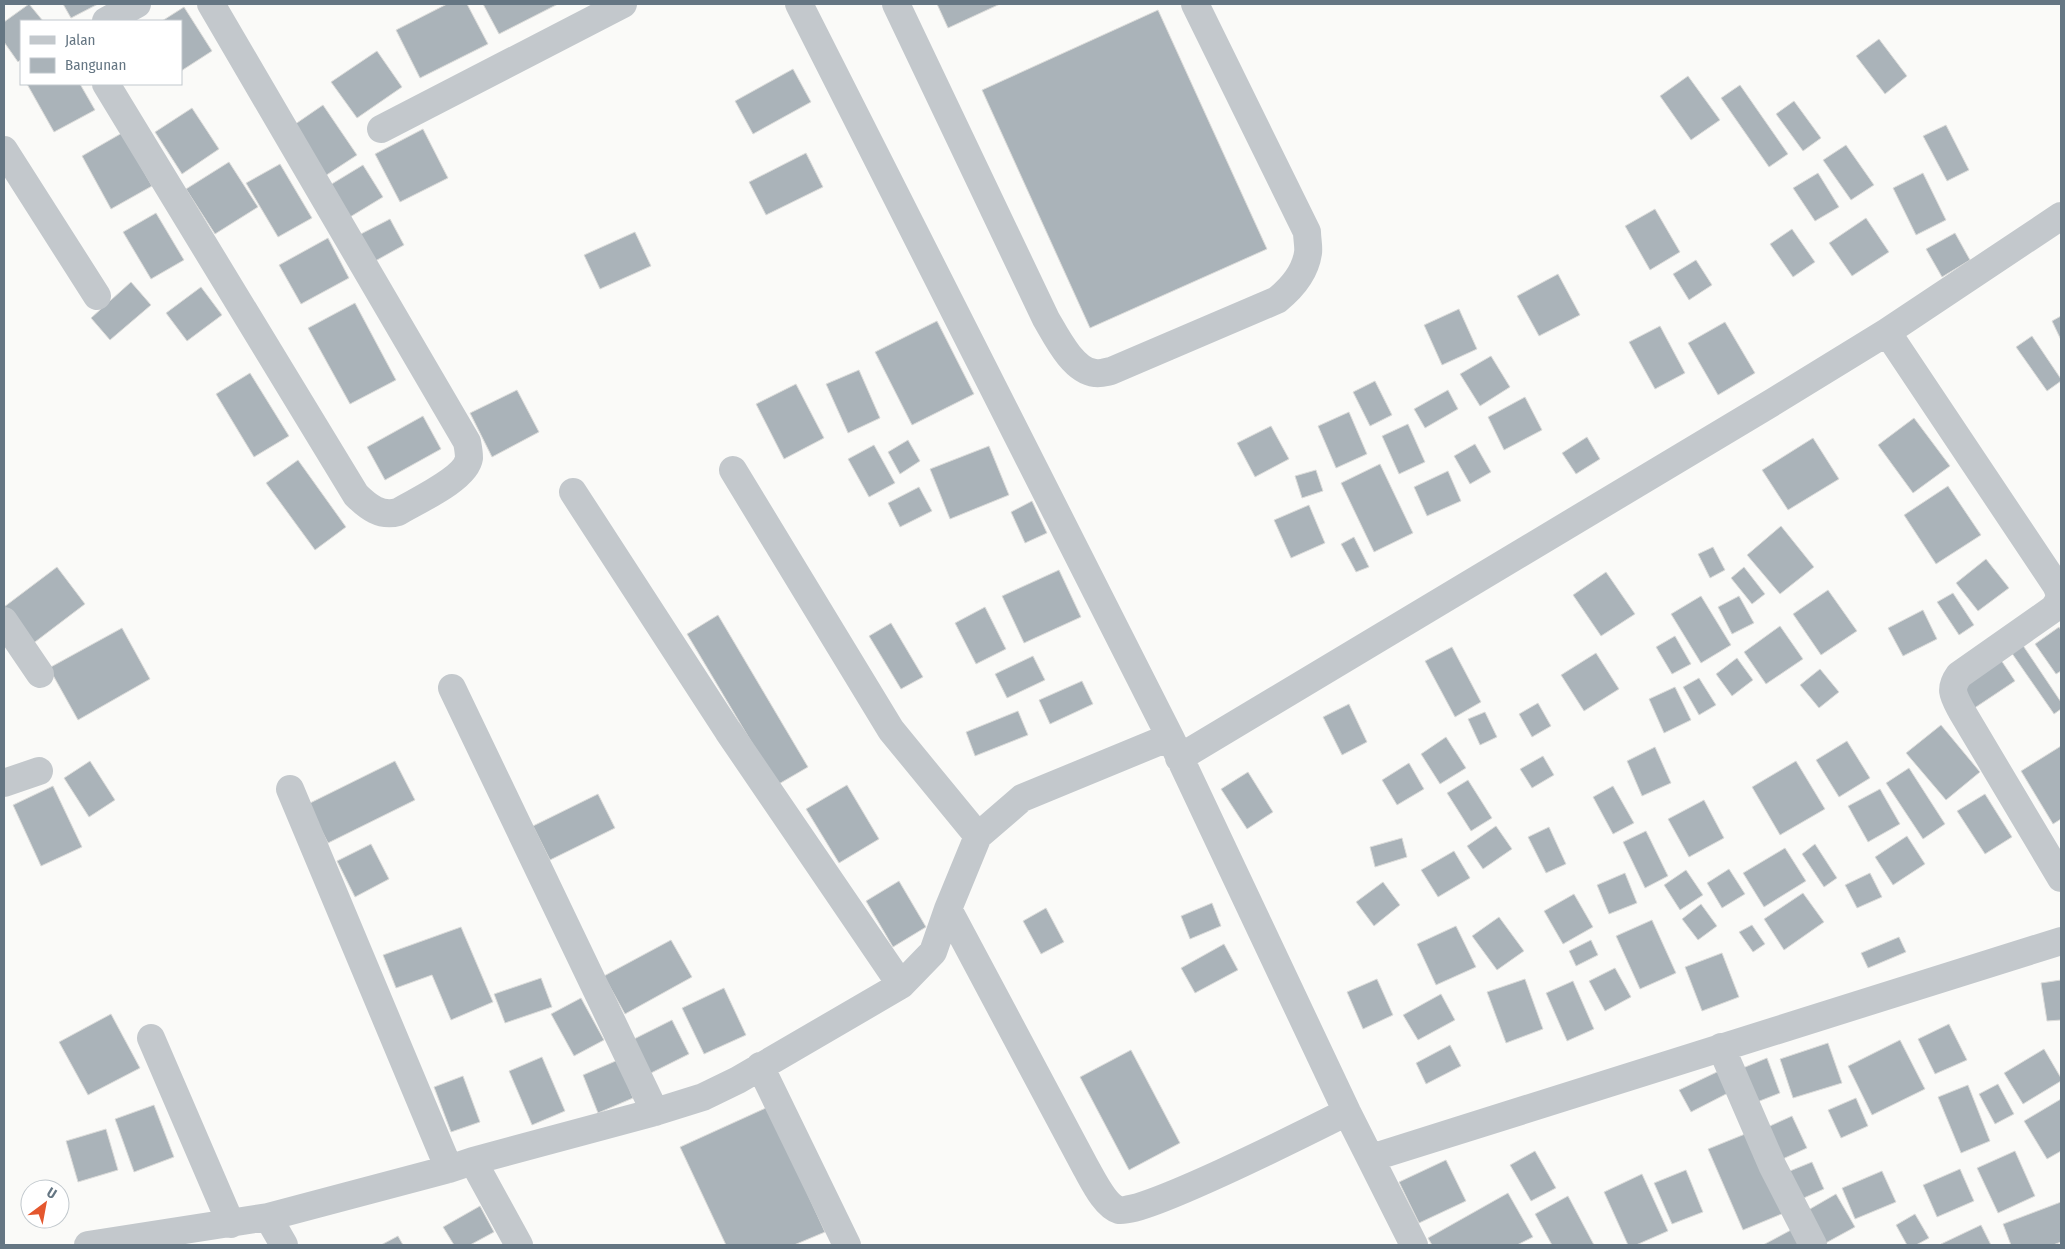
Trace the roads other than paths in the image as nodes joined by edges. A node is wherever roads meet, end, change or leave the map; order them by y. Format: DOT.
graph roads {
  1 [pos="137,4"];
  2 [pos="210,4"];
  3 [pos="623,4"];
  4 [pos="799,4"];
  5 [pos="896,4"];
  6 [pos="1195,4"];
  7 [pos="108,20"];
  8 [pos="107,85"];
  9 [pos="381,129"];
  10 [pos="4,150"];
  11 [pos="2061,216"];
  12 [pos="97,296"];
  13 [pos="1887,332"];
  14 [pos="733,470"];
  15 [pos="573,492"];
  16 [pos="4,621"];
  17 [pos="40,674"];
  18 [pos="452,688"];
  19 [pos="1174,747"];
  20 [pos="39,771"];
  21 [pos="4,783"];
  22 [pos="290,789"];
  23 [pos="978,836"];
  24 [pos="2061,878"];
  25 [pos="948,909"];
  26 [pos="2061,940"];
  27 [pos="901,985"];
  28 [pos="151,1038"];
  29 [pos="1721,1047"];
  30 [pos="760,1066"];
  31 [pos="655,1112"];
  32 [pos="1347,1112"];
  33 [pos="1372,1158"];
  34 [pos="461,1165"];
  35 [pos="268,1217"];
  36 [pos="231,1224"];
  37 [pos="88,1245"];
  38 [pos="284,1245"];
  39 [pos="519,1245"];
  40 [pos="847,1245"];
  41 [pos="1414,1245"];
  42 [pos="1813,1245"];
  1 -- 7 [label="street"];
  2 -- 8 [label="street"];
  3 -- 9 [label="street"];
  4 -- 19 [label="street"];
  5 -- 6 [label="street"];
  10 -- 12 [label="street"];
  11 -- 13 [label="street"];
  13 -- 19 [label="street"];
  13 -- 24 [label="street"];
  14 -- 23 [label="street"];
  15 -- 27 [label="street"];
  16 -- 17 [label="street"];
  18 -- 31 [label="street"];
  19 -- 23 [label="street"];
  19 -- 32 [label="street"];
  20 -- 21 [label="street"];
  22 -- 34 [label="street"];
  23 -- 25 [label="street"];
  25 -- 27 [label="street"];
  25 -- 32 [label="street"];
  26 -- 29 [label="street"];
  27 -- 30 [label="street"];
  28 -- 36 [label="street"];
  29 -- 33 [label="street"];
  29 -- 42 [label="street"];
  30 -- 31 [label="street"];
  30 -- 40 [label="street"];
  31 -- 34 [label="street"];
  32 -- 33 [label="street"];
  33 -- 41 [label="street"];
  34 -- 35 [label="street"];
  34 -- 39 [label="street"];
  35 -- 36 [label="street"];
  35 -- 38 [label="street"];
  36 -- 37 [label="street"];
}
